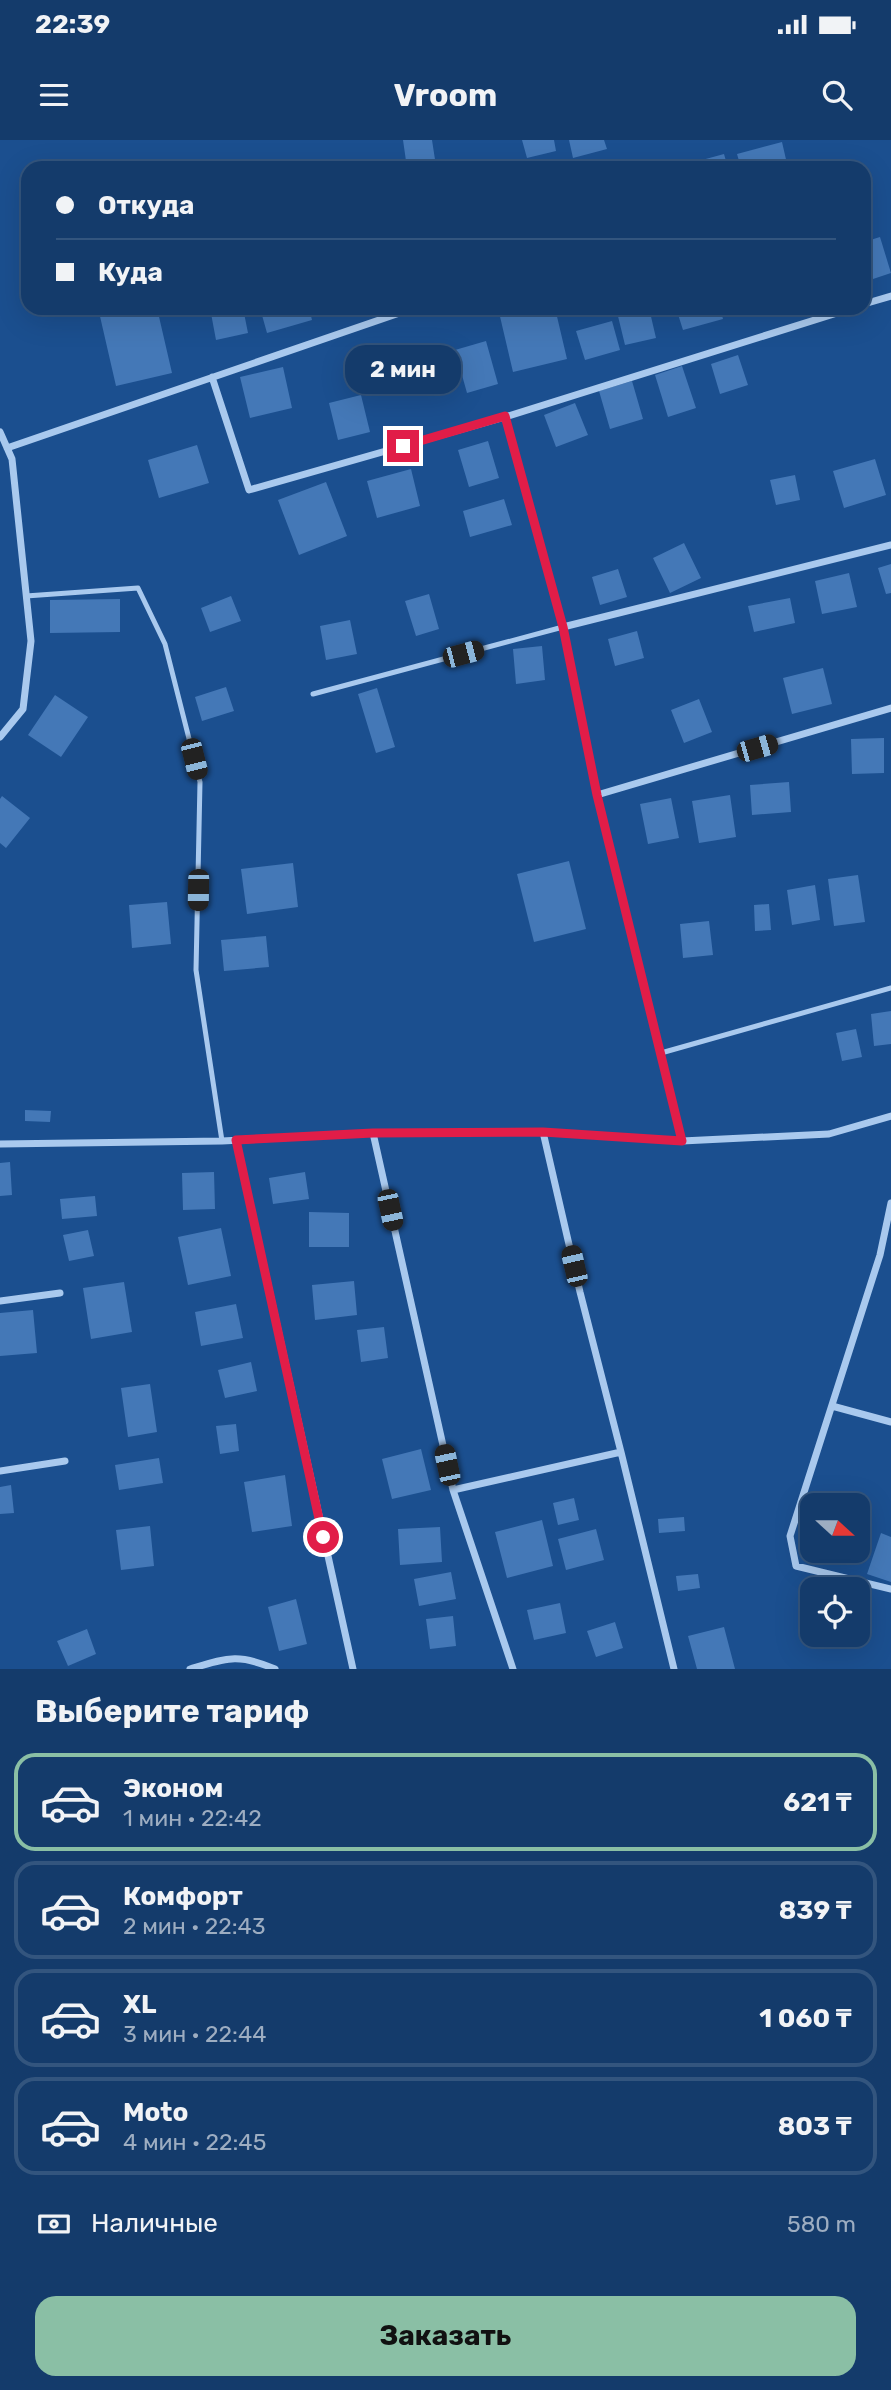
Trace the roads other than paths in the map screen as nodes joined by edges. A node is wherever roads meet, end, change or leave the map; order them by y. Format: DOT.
graph roads {
  1 [pos="891,296"];
  2 [pos="871,302"];
  3 [pos="394,315"];
  4 [pos="830,315"];
  5 [pos="212,377"];
  6 [pos="505,416"];
  7 [pos="0,432"];
  8 [pos="7,447"];
  9 [pos="891,545"];
  10 [pos="26,596"];
  11 [pos="563,627"];
  12 [pos="313,694"];
  13 [pos="891,708"];
  14 [pos="0,737"];
  15 [pos="597,795"];
  16 [pos="891,988"];
  17 [pos="660,1054"];
  18 [pos="891,1116"];
  19 [pos="543,1132"];
  20 [pos="373,1133"];
  21 [pos="236,1140"];
  22 [pos="222,1141"];
  23 [pos="682,1141"];
  24 [pos="0,1144"];
  25 [pos="891,1203"];
  26 [pos="880,1255"];
  27 [pos="891,1258"];
  28 [pos="60,1293"];
  29 [pos="0,1301"];
  30 [pos="832,1406"];
  31 [pos="891,1422"];
  32 [pos="621,1452"];
  33 [pos="65,1461"];
  34 [pos="0,1471"];
  35 [pos="453,1490"];
  36 [pos="891,1589"];
  37 [pos="190,1669"];
  38 [pos="275,1669"];
  39 [pos="353,1669"];
  40 [pos="513,1669"];
  41 [pos="674,1669"];
  1 -- 2 [label="street"];
  3 -- 5 [label="street"];
  4 -- 6 [label="street"];
  5 -- 6 [label="street"];
  5 -- 8 [label="street"];
  6 -- 11 [label="street"];
  7 -- 8 [label="street"];
  8 -- 10 [label="street"];
  9 -- 11 [label="street"];
  10 -- 14 [label="street"];
  10 -- 22 [label="lane"];
  11 -- 12 [label="lane"];
  11 -- 15 [label="street"];
  13 -- 15 [label="street"];
  15 -- 17 [label="street"];
  16 -- 17 [label="lane"];
  17 -- 23 [label="street"];
  18 -- 23 [label="street"];
  19 -- 20 [label="street"];
  19 -- 23 [label="street"];
  19 -- 32 [label="street"];
  20 -- 21 [label="street"];
  20 -- 35 [label="street"];
  21 -- 22 [label="street"];
  21 -- 39 [label="street"];
  22 -- 24 [label="street"];
  25 -- 26 [label="street"];
  26 -- 27 [label="street"];
  26 -- 30 [label="street"];
  28 -- 29 [label="street"];
  30 -- 31 [label="street"];
  30 -- 36 [label="street"];
  32 -- 35 [label="street"];
  32 -- 41 [label="street"];
  33 -- 34 [label="street"];
  35 -- 40 [label="street"];
  37 -- 38 [label="street"];
}
